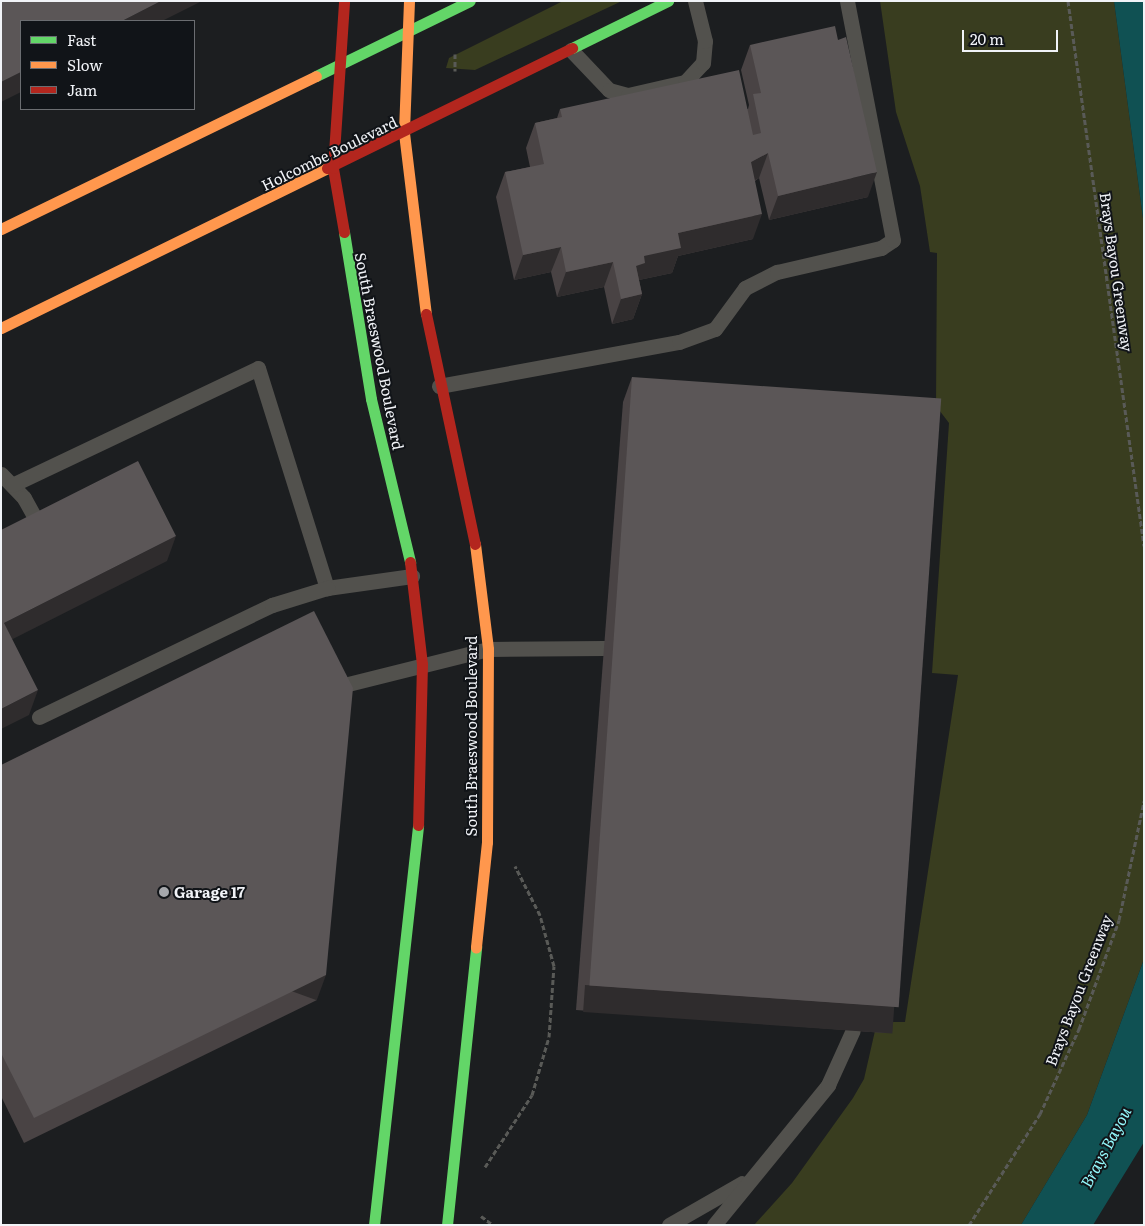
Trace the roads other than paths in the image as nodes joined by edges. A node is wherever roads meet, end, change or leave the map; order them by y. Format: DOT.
graph roads {
  1 [pos="344,1"];
  2 [pos="409,1"];
  3 [pos="470,1"];
  4 [pos="668,1"];
  5 [pos="695,1"];
  6 [pos="847,1"];
  7 [pos="406,33"];
  8 [pos="571,50"];
  9 [pos="338,68"];
  10 [pos="404,133"];
  11 [pos="333,168"];
  12 [pos="1,229"];
  13 [pos="1,328"];
  14 [pos="439,386"];
  15 [pos="7,480"];
  16 [pos="41,529"];
  17 [pos="412,576"];
  18 [pos="327,588"];
  19 [pos="604,648"];
  20 [pos="488,649"];
  21 [pos="422,664"];
  22 [pos="331,689"];
  23 [pos="39,717"];
  24 [pos="853,1030"];
  25 [pos="750,1178"];
  26 [pos="374,1225"];
  27 [pos="447,1225"];
  28 [pos="669,1225"];
  29 [pos="714,1225"];
  1 -- 9 [label="main road, South Braeswood Boulevard"];
  2 -- 7 [label="main road, South Braeswood Boulevard"];
  3 -- 7 [label="main road"];
  4 -- 8 [label="main road, Holcombe Boulevard"];
  5 -- 8 [label="lane"];
  6 -- 14 [label="lane"];
  7 -- 9 [label="main road"];
  7 -- 10 [label="main road, South Braeswood Boulevard"];
  8 -- 10 [label="main road, Holcombe Boulevard"];
  9 -- 11 [label="main road, South Braeswood Boulevard"];
  9 -- 12 [label="main road"];
  10 -- 11 [label="main road, Holcombe Boulevard"];
  10 -- 14 [label="main road, South Braeswood Boulevard"];
  11 -- 13 [label="main road, Holcombe Boulevard"];
  11 -- 17 [label="main road, South Braeswood Boulevard"];
  14 -- 20 [label="main road, South Braeswood Boulevard"];
  15 -- 16 [label="lane"];
  15 -- 18 [label="lane"];
  17 -- 18 [label="lane"];
  17 -- 21 [label="main road, South Braeswood Boulevard"];
  18 -- 23 [label="lane"];
  19 -- 20 [label="lane"];
  20 -- 21 [label="lane"];
  20 -- 27 [label="main road, South Braeswood Boulevard"];
  21 -- 22 [label="lane"];
  21 -- 26 [label="main road, South Braeswood Boulevard"];
  24 -- 25 [label="lane"];
  25 -- 28 [label="lane"];
  25 -- 29 [label="lane"];
}
